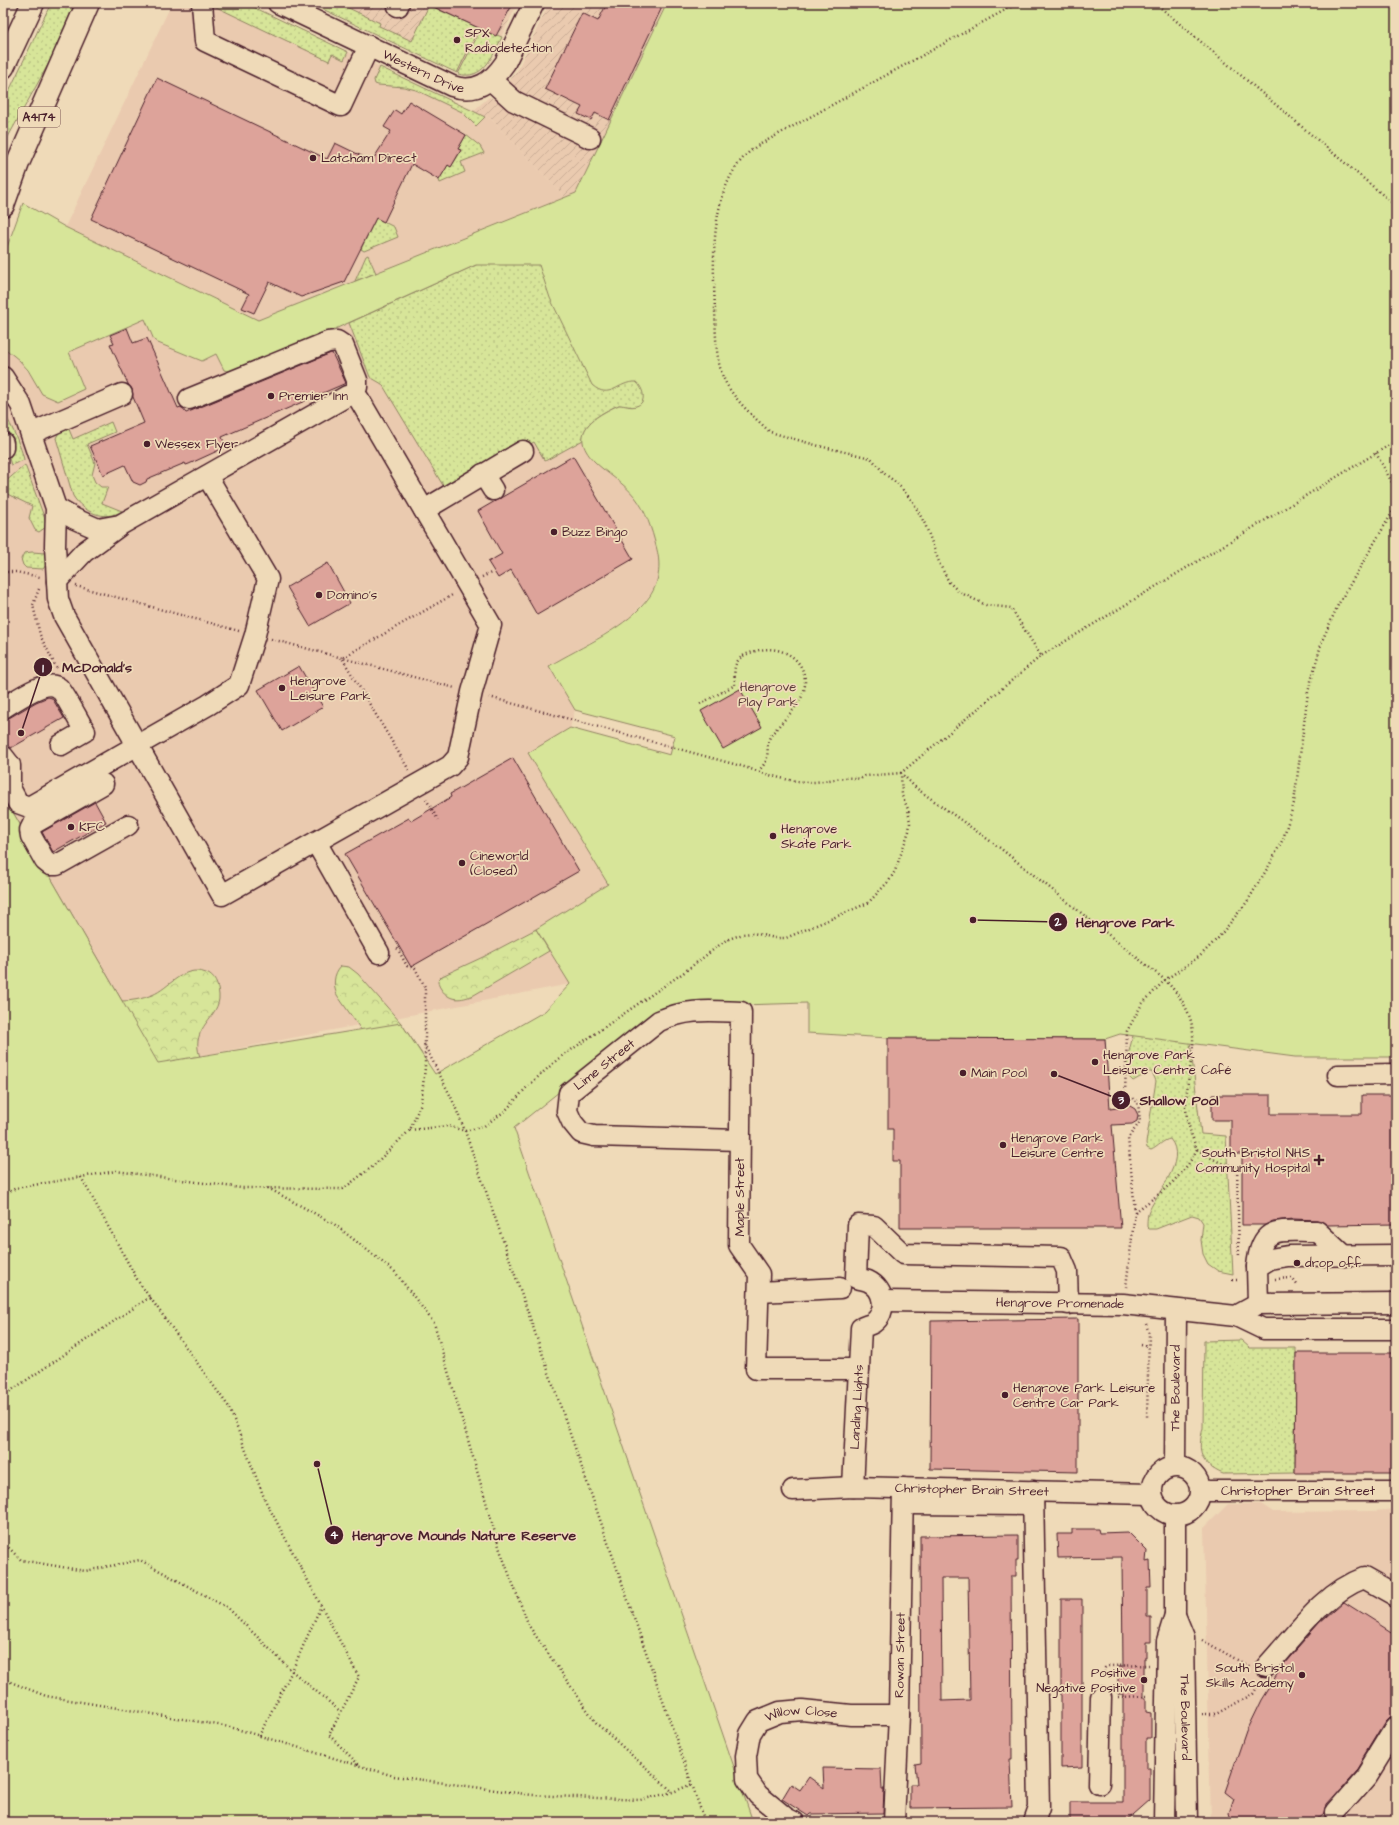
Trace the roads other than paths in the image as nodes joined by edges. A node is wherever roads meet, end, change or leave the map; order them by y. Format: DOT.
graph roads {
  1 [pos="33,3"];
  2 [pos="88,3"];
  3 [pos="202,3"];
  4 [pos="278,3"];
  5 [pos="534,3"];
  6 [pos="369,46"];
  7 [pos="3,67"];
  8 [pos="491,80"];
  9 [pos="590,138"];
  10 [pos="18,163"];
  11 [pos="3,179"];
  12 [pos="3,205"];
  13 [pos="5,383"];
  14 [pos="122,394"];
  15 [pos="354,395"];
  16 [pos="189,399"];
  17 [pos="32,433"];
  18 [pos="3,444"];
  19 [pos="3,448"];
  20 [pos="523,451"];
  21 [pos="207,476"];
  22 [pos="56,508"];
  23 [pos="424,510"];
  24 [pos="120,525"];
  25 [pos="57,581"];
  26 [pos="3,708"];
  27 [pos="61,745"];
  28 [pos="136,745"];
  29 [pos="6,764"];
  30 [pos="103,784"];
  31 [pos="128,825"];
  32 [pos="316,842"];
  33 [pos="379,953"];
  34 [pos="741,1012"];
  35 [pos="1396,1074"];
  36 [pos="1338,1075"];
  37 [pos="740,1140"];
  38 [pos="1396,1255"];
  39 [pos="1344,1256"];
  40 [pos="1246,1268"];
  41 [pos="840,1288"];
  42 [pos="759,1292"];
  43 [pos="883,1301"];
  44 [pos="1396,1303"];
  45 [pos="1068,1304"];
  46 [pos="1258,1304"];
  47 [pos="1176,1310"];
  48 [pos="1236,1316"];
  49 [pos="1396,1329"];
  50 [pos="859,1369"];
  51 [pos="1175,1466"];
  52 [pos="854,1487"];
  53 [pos="794,1490"];
  54 [pos="1396,1491"];
  55 [pos="1201,1492"];
  56 [pos="1151,1494"];
  57 [pos="906,1496"];
  58 [pos="1033,1498"];
  59 [pos="1174,1516"];
  60 [pos="1396,1596"];
  61 [pos="1175,1615"];
  62 [pos="1259,1672"];
  63 [pos="1101,1697"];
  64 [pos="899,1715"];
  65 [pos="1396,1728"];
  66 [pos="1099,1784"];
  67 [pos="1334,1813"];
  68 [pos="794,1822"];
  69 [pos="894,1822"];
  70 [pos="1034,1822"];
  71 [pos="1164,1822"];
  72 [pos="1186,1822"];
  1 -- 7 [label="highway"];
  2 -- 10 [label="highway, A4174"];
  3 -- 6 [label="street"];
  4 -- 6 [label="street, Western Drive"];
  5 -- 8 [label="street, Western Drive"];
  6 -- 8 [label="street, Western Drive"];
  8 -- 9 [label="street"];
  10 -- 11 [label="highway"];
  10 -- 12 [label="highway, A4174"];
  13 -- 17 [label="street"];
  14 -- 17 [label="street"];
  15 -- 16 [label="street"];
  15 -- 21 [label="street"];
  15 -- 23 [label="street"];
  17 -- 22 [label="street"];
  18 -- 19 [label="street"];
  20 -- 23 [label="street"];
  21 -- 24 [label="street"];
  21 -- 28 [label="street"];
  22 -- 24 [label="street"];
  22 -- 25 [label="street"];
  23 -- 32 [label="street"];
  24 -- 25 [label="street"];
  25 -- 28 [label="street"];
  26 -- 27 [label="street"];
  28 -- 29 [label="street"];
  28 -- 32 [label="street"];
  30 -- 31 [label="street"];
  32 -- 33 [label="street"];
  34 -- 37 [label="street, Maple Street"];
  34 -- 37 [label="street, Lime Street"];
  35 -- 36 [label="street"];
  37 -- 42 [label="street, Maple Street"];
  38 -- 39 [label="street"];
  39 -- 40 [label="street"];
  39 -- 40 [label="street"];
  40 -- 46 [label="street"];
  41 -- 42 [label="street"];
  42 -- 50 [label="street, Maple Street"];
  43 -- 45 [label="street, Hengrove Promenade"];
  43 -- 45 [label="street"];
  43 -- 50 [label="street, Landing Lights"];
  44 -- 46 [label="street"];
  45 -- 47 [label="street, Hengrove Promenade"];
  46 -- 48 [label="street"];
  47 -- 48 [label="street, Hengrove Promenade"];
  47 -- 51 [label="street, The Boulevard"];
  48 -- 49 [label="street, Hengrove Promenade"];
  50 -- 52 [label="street, Landing Lights"];
  51 -- 55 [label="street"];
  51 -- 56 [label="street"];
  52 -- 53 [label="street, Christopher Brain Street"];
  52 -- 57 [label="street, Christopher Brain Street"];
  54 -- 55 [label="street, Christopher Brain Street"];
  55 -- 59 [label="street"];
  56 -- 58 [label="street, Christopher Brain Street"];
  56 -- 59 [label="street"];
  57 -- 58 [label="street, Christopher Brain Street"];
  57 -- 64 [label="street, Rowan Street"];
  58 -- 70 [label="street"];
  59 -- 61 [label="street, The Boulevard"];
  60 -- 62 [label="street"];
  61 -- 71 [label="street, The Boulevard"];
  61 -- 72 [label="street, The Boulevard"];
  63 -- 66 [label="street"];
  64 -- 68 [label="street, Willow Close"];
  64 -- 69 [label="street, Rowan Street"];
  65 -- 67 [label="street"];
}
